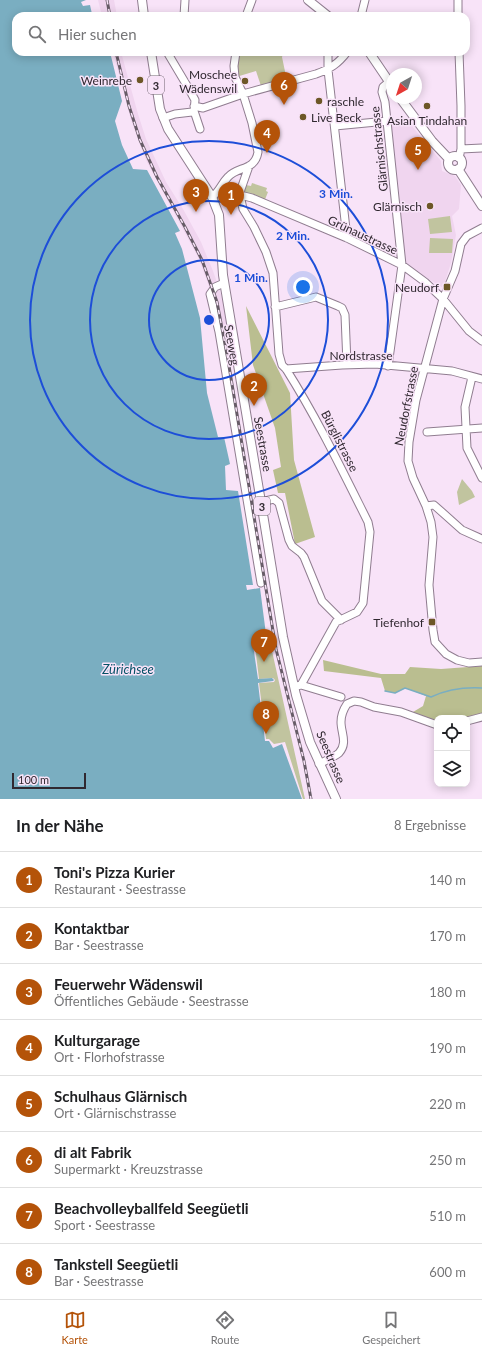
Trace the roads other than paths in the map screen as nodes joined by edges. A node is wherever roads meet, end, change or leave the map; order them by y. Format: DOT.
graph roads {
  1 [pos="142,0"];
  2 [pos="185,0"];
  3 [pos="252,0"];
  4 [pos="308,0"];
  5 [pos="365,0"];
  6 [pos="458,0"];
  7 [pos="319,3"];
  8 [pos="144,12"];
  9 [pos="184,12"];
  10 [pos="248,12"];
  11 [pos="325,12"];
  12 [pos="362,12"];
  13 [pos="458,12"];
  14 [pos="151,56"];
  15 [pos="169,56"];
  16 [pos="235,56"];
  17 [pos="328,56"];
  18 [pos="344,56"];
  19 [pos="371,56"];
  20 [pos="459,56"];
  21 [pos="328,70"];
  22 [pos="386,77"];
  23 [pos="386,86"];
  24 [pos="243,94"];
  25 [pos="404,104"];
  26 [pos="194,108"];
  27 [pos="163,118"];
  28 [pos="387,121"];
  29 [pos="335,126"];
  30 [pos="200,129"];
  31 [pos="482,148"];
  32 [pos="462,149"];
  33 [pos="449,158"];
  34 [pos="459,158"];
  35 [pos="249,166"];
  36 [pos="458,169"];
  37 [pos="240,195"];
  38 [pos="212,197"];
  39 [pos="482,206"];
  40 [pos="482,228"];
  41 [pos="348,238"];
  42 [pos="402,265"];
  43 [pos="224,283"];
  44 [pos="442,298"];
  45 [pos="275,307"];
  46 [pos="482,341"];
  47 [pos="347,364"];
  48 [pos="388,366"];
  49 [pos="424,368"];
  50 [pos="286,369"];
  51 [pos="472,377"];
  52 [pos="482,379"];
  53 [pos="482,428"];
  54 [pos="466,429"];
  55 [pos="427,432"];
  56 [pos="482,478"];
  57 [pos="261,502"];
  58 [pos="426,506"];
  59 [pos="482,539"];
  60 [pos="261,583"];
  61 [pos="341,620"];
  62 [pos="482,662"];
  63 [pos="297,686"];
  64 [pos="341,697"];
  65 [pos="482,717"];
  66 [pos="470,720"];
  67 [pos="434,724"];
  68 [pos="319,764"];
  69 [pos="336,799"];
  1 -- 8 [label="main road"];
  2 -- 9 [label="street"];
  3 -- 10 [label="street"];
  4 -- 7 [label="main road"];
  5 -- 12 [label="street"];
  6 -- 13 [label="street"];
  7 -- 11 [label="main road"];
  14 -- 27 [label="main road, Seestrasse / 3"];
  15 -- 26 [label="street"];
  16 -- 24 [label="street"];
  17 -- 21 [label="street"];
  18 -- 21 [label="street"];
  19 -- 22 [label="main road"];
  20 -- 32 [label="street"];
  21 -- 24 [label="street"];
  21 -- 29 [label="street"];
  23 -- 28 [label="street, Glärnischstrasse"];
  24 -- 26 [label="street"];
  24 -- 35 [label="street"];
  25 -- 33 [label="main road"];
  26 -- 27 [label="street"];
  26 -- 30 [label="street"];
  27 -- 38 [label="main road, Seestrasse / 3"];
  28 -- 29 [label="street"];
  28 -- 42 [label="street, Glärnischstrasse"];
  29 -- 41 [label="street"];
  31 -- 32 [label="street"];
  32 -- 34 [label="street"];
  33 -- 34 [label="main road"];
  33 -- 36 [label="main road"];
  34 -- 36 [label="main road"];
  35 -- 37 [label="street"];
  35 -- 38 [label="street"];
  36 -- 39 [label="main road"];
  37 -- 41 [label="street, Grünaustrasse"];
  37 -- 45 [label="street, Bürglistrasse"];
  38 -- 43 [label="main road, Seestrasse / 3"];
  40 -- 44 [label="street, Neudorfstrasse"];
  41 -- 42 [label="street, Grünaustrasse"];
  42 -- 44 [label="street, Grünaustrasse"];
  42 -- 48 [label="street, Glärnischstrasse"];
  43 -- 57 [label="main road, Seestrasse / 3"];
  43 -- 60 [label="street, Seeweg"];
  44 -- 46 [label="street, Grünaustrasse"];
  44 -- 49 [label="street, Neudorfstrasse"];
  45 -- 47 [label="street"];
  45 -- 50 [label="street, Bürglistrasse"];
  47 -- 48 [label="street, Nordstrasse"];
  47 -- 50 [label="street, Nordstrasse"];
  48 -- 49 [label="street, Nordstrasse"];
  49 -- 51 [label="street, Nordstrasse"];
  49 -- 58 [label="street, Neudorfstrasse"];
  50 -- 61 [label="street, Bürglistrasse"];
  51 -- 52 [label="street, Nordstrasse"];
  51 -- 54 [label="street"];
  53 -- 54 [label="street"];
  54 -- 55 [label="street"];
  54 -- 56 [label="street"];
  57 -- 61 [label="street"];
  57 -- 63 [label="main road, Seestrasse / 3"];
  58 -- 59 [label="street"];
  58 -- 62 [label="street, Neudorfstrasse"];
  61 -- 63 [label="street, Bürglistrasse"];
  63 -- 64 [label="street"];
  63 -- 68 [label="main road, Seestrasse / 3"];
  65 -- 66 [label="street"];
  67 -- 68 [label="street"];
  68 -- 69 [label="main road, Seestrasse / 3"];
}
